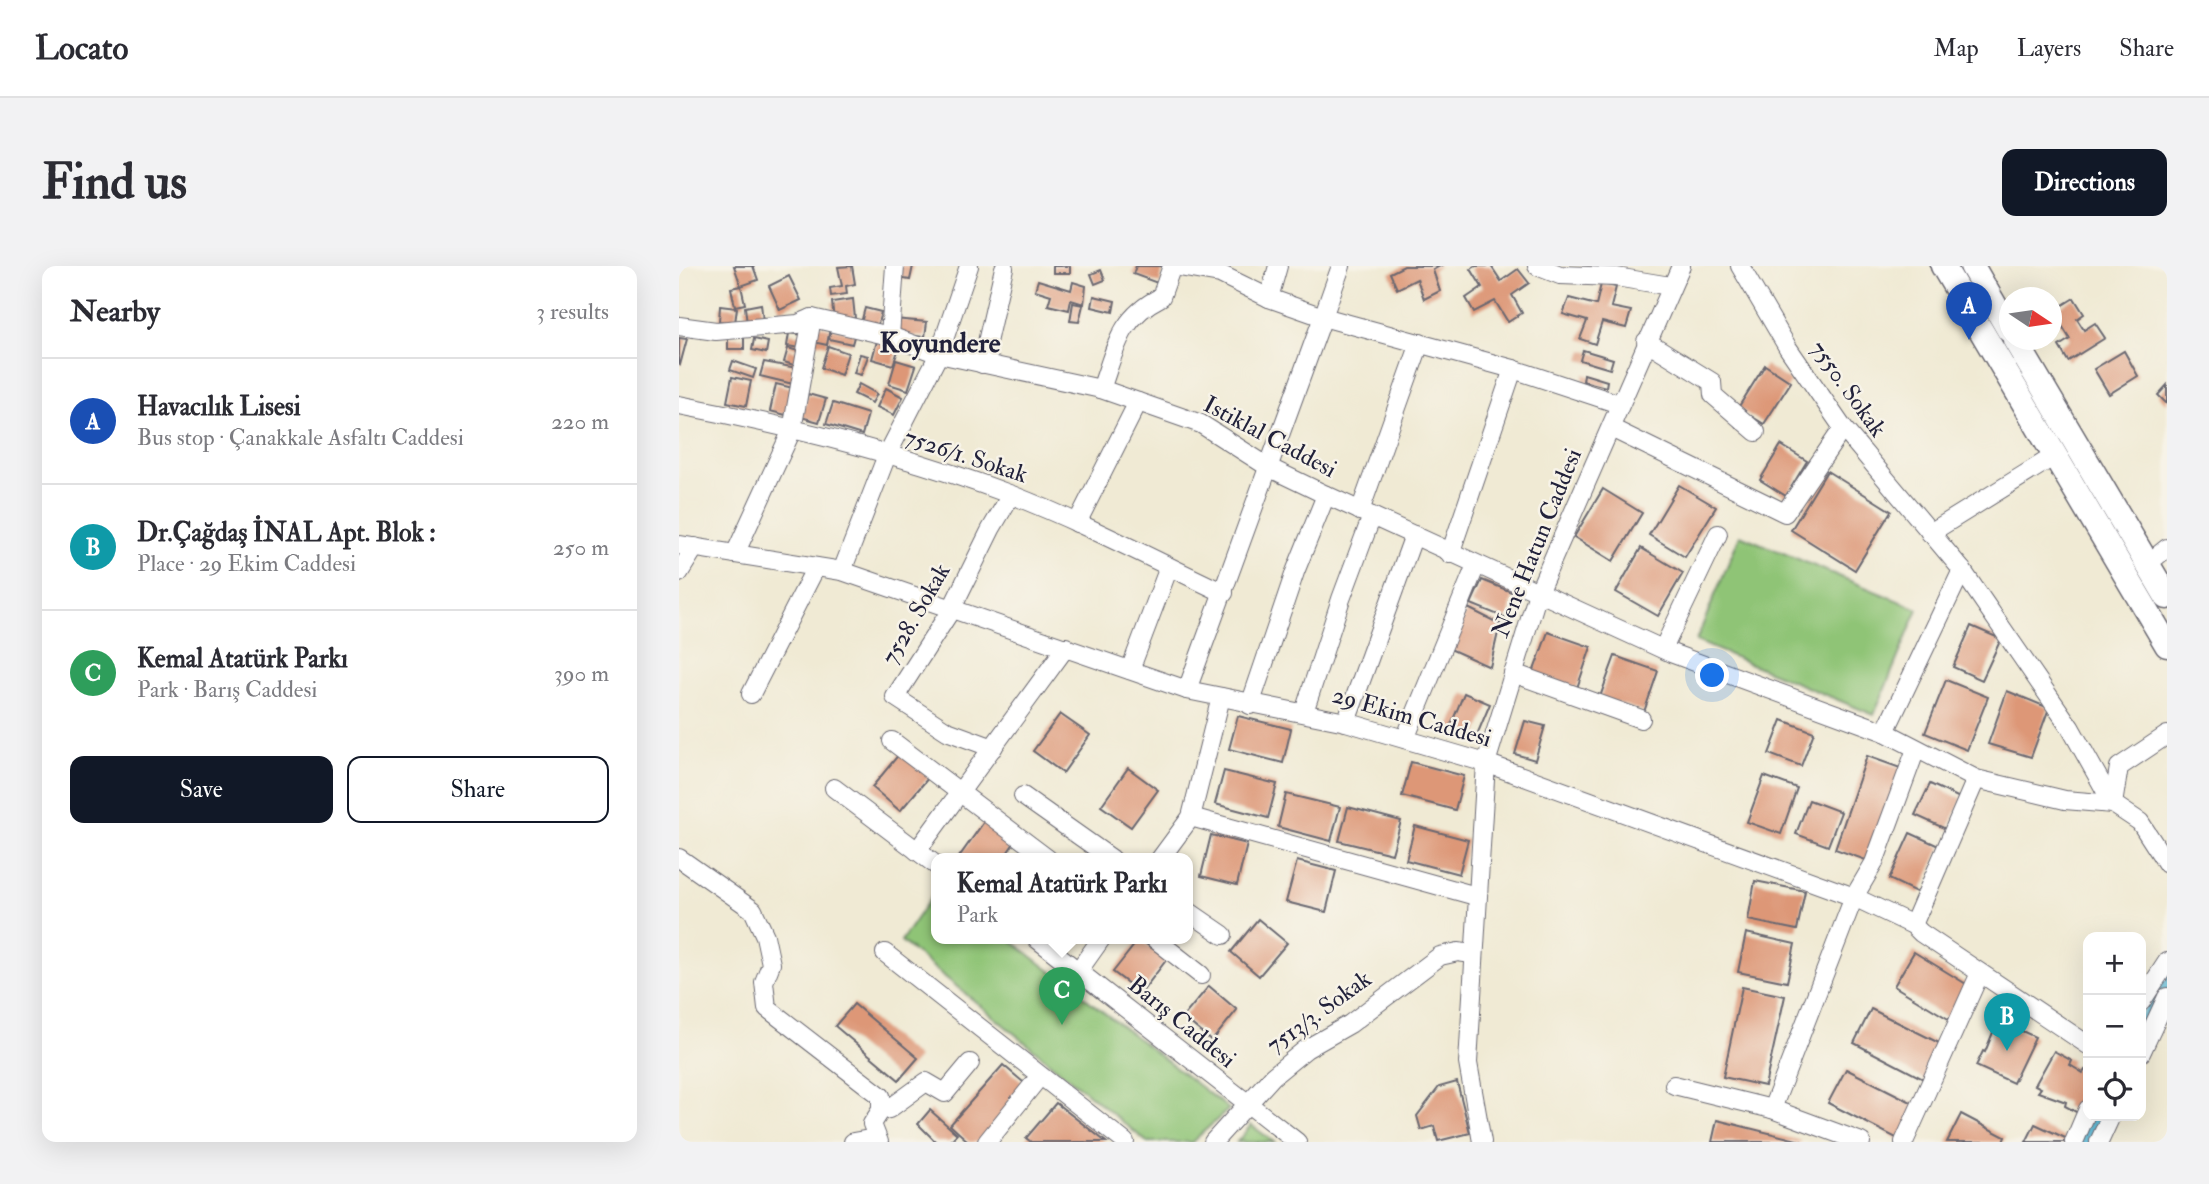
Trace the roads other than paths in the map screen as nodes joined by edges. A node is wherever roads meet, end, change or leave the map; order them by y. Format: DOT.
graph roads {
  1 [pos="895,266"];
  2 [pos="969,266"];
  3 [pos="1173,266"];
  4 [pos="1278,266"];
  5 [pos="1341,266"];
  6 [pos="1537,266"];
  7 [pos="1681,266"];
  8 [pos="1739,266"];
  9 [pos="1943,266"];
  10 [pos="1972,266"];
  11 [pos="1005,267"];
  12 [pos="1221,270"];
  13 [pos="1670,286"];
  14 [pos="1269,298"];
  15 [pos="1999,311"];
  16 [pos="1323,317"];
  17 [pos="812,318"];
  18 [pos="679,327"];
  19 [pos="890,336"];
  20 [pos="1646,341"];
  21 [pos="1420,343"];
  22 [pos="2021,350"];
  23 [pos="939,354"];
  24 [pos="982,363"];
  25 [pos="1513,369"];
  26 [pos="1101,389"];
  27 [pos="1138,402"];
  28 [pos="1619,404"];
  29 [pos="679,405"];
  30 [pos="1611,428"];
  31 [pos="1843,428"];
  32 [pos="792,430"];
  33 [pos="1756,432"];
  34 [pos="887,455"];
  35 [pos="2056,455"];
  36 [pos="1270,468"];
  37 [pos="1011,495"];
  38 [pos="1326,495"];
  39 [pos="1366,514"];
  40 [pos="1077,523"];
  41 [pos="1930,533"];
  42 [pos="1718,534"];
  43 [pos="1414,535"];
  44 [pos="687,546"];
  45 [pos="2167,548"];
  46 [pos="735,554"];
  47 [pos="1450,554"];
  48 [pos="2147,564"];
  49 [pos="1476,565"];
  50 [pos="816,567"];
  51 [pos="1169,567"];
  52 [pos="1962,570"];
  53 [pos="842,571"];
  54 [pos="679,573"];
  55 [pos="1224,593"];
  56 [pos="1538,593"];
  57 [pos="2167,597"];
  58 [pos="951,610"];
  59 [pos="2167,645"];
  60 [pos="1066,648"];
  61 [pos="1663,649"];
  62 [pos="1130,670"];
  63 [pos="1513,673"];
  64 [pos="1187,690"];
  65 [pos="751,694"];
  66 [pos="1221,697"];
  67 [pos="1250,705"];
  68 [pos="1304,712"];
  69 [pos="1641,719"];
  70 [pos="1346,722"];
  71 [pos="1885,732"];
  72 [pos="2167,735"];
  73 [pos="1405,739"];
  74 [pos="892,741"];
  75 [pos="993,748"];
  76 [pos="1916,749"];
  77 [pos="1486,763"];
  78 [pos="1976,779"];
  79 [pos="834,788"];
  80 [pos="960,793"];
  81 [pos="1023,796"];
  82 [pos="2113,804"];
  83 [pos="1191,817"];
  84 [pos="917,851"];
  85 [pos="1040,853"];
  86 [pos="1104,853"];
  87 [pos="1164,853"];
  88 [pos="679,858"];
  89 [pos="931,861"];
  90 [pos="2167,864"];
  91 [pos="1476,896"];
  92 [pos="1854,897"];
  93 [pos="1193,914"];
  94 [pos="1913,925"];
  95 [pos="1223,935"];
  96 [pos="1044,944"];
  97 [pos="1097,944"];
  98 [pos="1161,944"];
  99 [pos="885,953"];
  100 [pos="1472,954"];
  101 [pos="2167,962"];
  102 [pos="1079,970"];
  103 [pos="1980,973"];
  104 [pos="1201,975"];
  105 [pos="2146,995"];
  106 [pos="2167,997"];
  107 [pos="2161,1025"];
  108 [pos="2083,1042"];
  109 [pos="2146,1046"];
  110 [pos="970,1063"];
  111 [pos="1040,1076"];
  112 [pos="1674,1085"];
  113 [pos="1247,1105"];
  114 [pos="1772,1109"];
  115 [pos="881,1110"];
  116 [pos="2083,1121"];
  117 [pos="2109,1121"];
  118 [pos="877,1140"];
  119 [pos="853,1142"];
  120 [pos="987,1142"];
  121 [pos="1125,1142"];
  122 [pos="1213,1142"];
  123 [pos="1297,1142"];
  124 [pos="1482,1142"];
  125 [pos="1861,1142"];
  126 [pos="1904,1142"];
  127 [pos="2074,1142"];
  128 [pos="2099,1142"];
  1 -- 19 [label="street"];
  2 -- 23 [label="street"];
  3 -- 12 [label="street"];
  3 -- 26 [label="street"];
  4 -- 14 [label="street"];
  5 -- 16 [label="street"];
  6 -- 13 [label="street"];
  7 -- 13 [label="street, Nene Hatun Caddesi"];
  8 -- 31 [label="street, 7550. Sokak"];
  9 -- 35 [label="highway"];
  10 -- 15 [label="highway"];
  11 -- 24 [label="street"];
  12 -- 14 [label="street"];
  13 -- 20 [label="street, Nene Hatun Caddesi"];
  14 -- 16 [label="street"];
  16 -- 21 [label="street"];
  16 -- 36 [label="street"];
  17 -- 18 [label="street, Istiklal Caddesi"];
  17 -- 19 [label="street, Istiklal Caddesi"];
  17 -- 32 [label="street"];
  19 -- 23 [label="street, Istiklal Caddesi"];
  20 -- 28 [label="street, Nene Hatun Caddesi"];
  20 -- 33 [label="street"];
  21 -- 25 [label="street"];
  21 -- 39 [label="street"];
  22 -- 48 [label="highway"];
  23 -- 24 [label="street, Istiklal Caddesi"];
  23 -- 34 [label="street"];
  24 -- 26 [label="street, Istiklal Caddesi"];
  25 -- 28 [label="street"];
  25 -- 47 [label="street"];
  26 -- 27 [label="street, Istiklal Caddesi"];
  27 -- 36 [label="street, Istiklal Caddesi"];
  27 -- 40 [label="street"];
  28 -- 30 [label="street, Nene Hatun Caddesi"];
  29 -- 32 [label="street, 7526/1. Sokak"];
  30 -- 31 [label="street"];
  30 -- 56 [label="street, Nene Hatun Caddesi"];
  31 -- 41 [label="street, 7550. Sokak"];
  32 -- 34 [label="street, 7526/1. Sokak"];
  32 -- 46 [label="street"];
  34 -- 37 [label="street, 7526/1. Sokak"];
  34 -- 53 [label="street"];
  35 -- 41 [label="street"];
  35 -- 59 [label="highway"];
  36 -- 38 [label="street, Istiklal Caddesi"];
  36 -- 55 [label="street"];
  37 -- 40 [label="street, 7526/1. Sokak"];
  37 -- 58 [label="street, 7528. Sokak"];
  38 -- 39 [label="street, Istiklal Caddesi"];
  38 -- 67 [label="street"];
  39 -- 43 [label="street, Istiklal Caddesi"];
  39 -- 68 [label="street"];
  40 -- 51 [label="street, 7526/1. Sokak"];
  41 -- 52 [label="street, 7550. Sokak"];
  42 -- 61 [label="street"];
  43 -- 47 [label="street, Istiklal Caddesi"];
  43 -- 70 [label="street"];
  44 -- 46 [label="street, 29 Ekim Caddesi"];
  44 -- 54 [label="street"];
  45 -- 48 [label="street"];
  46 -- 50 [label="street, 29 Ekim Caddesi"];
  47 -- 49 [label="street, Istiklal Caddesi"];
  48 -- 57 [label="highway"];
  49 -- 56 [label="street, Istiklal Caddesi"];
  49 -- 73 [label="street"];
  50 -- 53 [label="street, 29 Ekim Caddesi"];
  50 -- 65 [label="street"];
  51 -- 55 [label="street, 7526/1. Sokak"];
  51 -- 62 [label="street"];
  52 -- 71 [label="street"];
  52 -- 82 [label="street, 7550. Sokak"];
  53 -- 58 [label="street, 29 Ekim Caddesi"];
  55 -- 64 [label="street"];
  56 -- 61 [label="street, Istiklal Caddesi"];
  56 -- 63 [label="street, Nene Hatun Caddesi"];
  58 -- 60 [label="street, 29 Ekim Caddesi"];
  58 -- 75 [label="street, 7528. Sokak"];
  60 -- 62 [label="street, 29 Ekim Caddesi"];
  60 -- 75 [label="street"];
  61 -- 71 [label="street, Istiklal Caddesi"];
  62 -- 64 [label="street, 29 Ekim Caddesi"];
  63 -- 69 [label="street"];
  63 -- 77 [label="street, Nene Hatun Caddesi"];
  64 -- 66 [label="street, 29 Ekim Caddesi"];
  66 -- 67 [label="street, 29 Ekim Caddesi"];
  66 -- 83 [label="street"];
  67 -- 68 [label="street, 29 Ekim Caddesi"];
  68 -- 70 [label="street, 29 Ekim Caddesi"];
  70 -- 73 [label="street, 29 Ekim Caddesi"];
  71 -- 76 [label="street, Istiklal Caddesi"];
  72 -- 82 [label="street"];
  73 -- 77 [label="street, 29 Ekim Caddesi"];
  74 -- 80 [label="street"];
  75 -- 80 [label="street"];
  76 -- 78 [label="street, Istiklal Caddesi"];
  76 -- 92 [label="street"];
  77 -- 91 [label="street, Nene Hatun Caddesi"];
  77 -- 92 [label="street, 29 Ekim Caddesi"];
  78 -- 82 [label="street, Istiklal Caddesi"];
  78 -- 94 [label="street"];
  79 -- 84 [label="street"];
  80 -- 84 [label="street"];
  80 -- 85 [label="street"];
  81 -- 86 [label="street"];
  82 -- 90 [label="street"];
  83 -- 87 [label="street"];
  83 -- 91 [label="street"];
  84 -- 89 [label="street"];
  88 -- 115 [label="street"];
  91 -- 100 [label="street, Nene Hatun Caddesi"];
  92 -- 94 [label="street, 29 Ekim Caddesi"];
  92 -- 114 [label="street"];
  93 -- 95 [label="street"];
  94 -- 103 [label="street, 29 Ekim Caddesi"];
  96 -- 102 [label="street, Barış Caddesi"];
  97 -- 102 [label="street"];
  98 -- 104 [label="street"];
  99 -- 111 [label="street"];
  100 -- 113 [label="street, 7513/3. Sokak"];
  100 -- 124 [label="street, Nene Hatun Caddesi"];
  101 -- 105 [label="street"];
  102 -- 113 [label="street, Barış Caddesi"];
  103 -- 108 [label="street, 29 Ekim Caddesi"];
  103 -- 126 [label="street"];
  106 -- 107 [label="street"];
  107 -- 109 [label="street"];
  110 -- 115 [label="street"];
  111 -- 120 [label="street"];
  111 -- 121 [label="street"];
  112 -- 114 [label="street"];
  113 -- 122 [label="street, 7513/3. Sokak"];
  113 -- 123 [label="street, Barış Caddesi"];
  114 -- 125 [label="street"];
  115 -- 118 [label="street"];
  116 -- 127 [label="street"];
  117 -- 128 [label="street"];
  118 -- 119 [label="street"];
}
